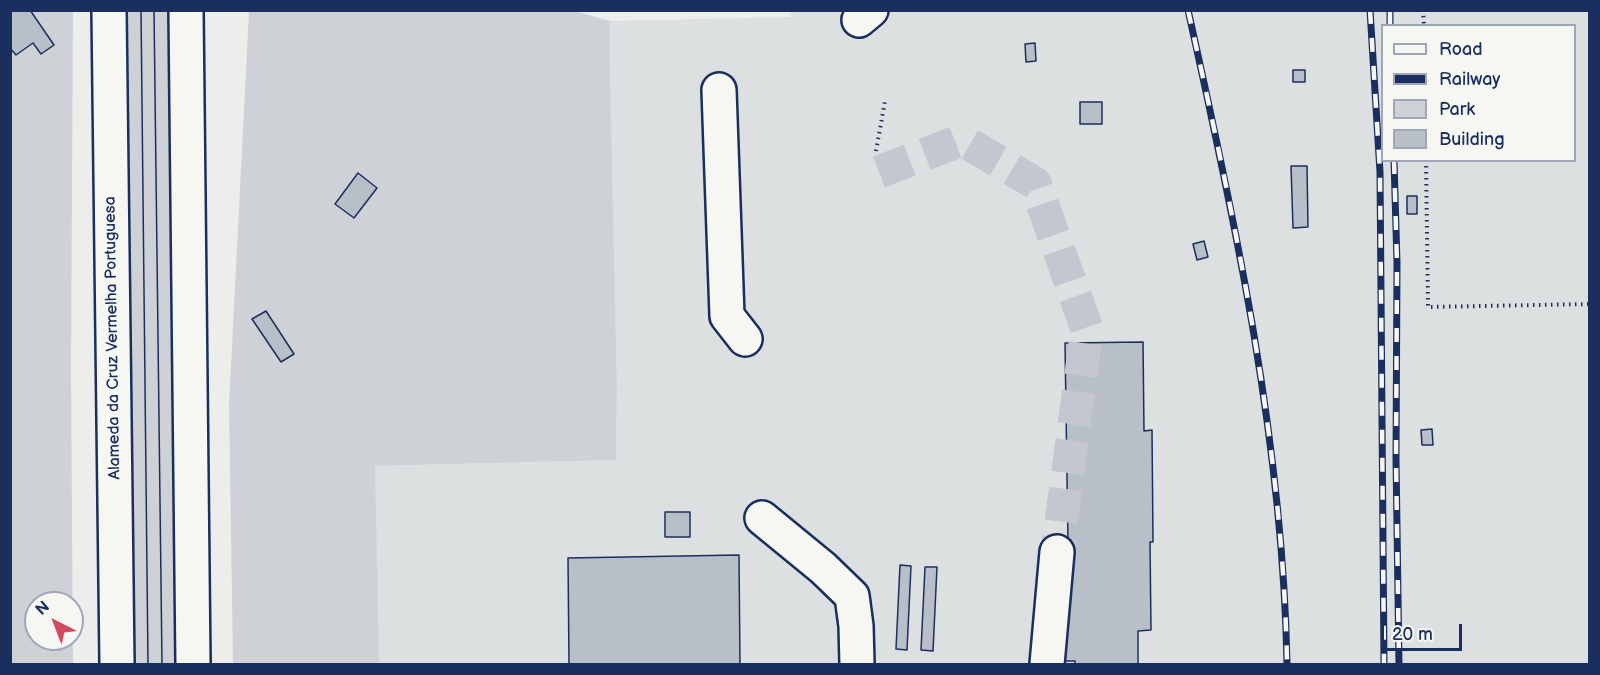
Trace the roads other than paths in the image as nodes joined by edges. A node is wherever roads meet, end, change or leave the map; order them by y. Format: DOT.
graph roads {
  1 [pos="109,10"];
  2 [pos="186,10"];
  3 [pos="719,90"];
  4 [pos="745,339"];
  5 [pos="762,518"];
  6 [pos="1057,552"];
  7 [pos="117,664"];
  8 [pos="193,664"];
  9 [pos="857,664"];
  10 [pos="1047,664"];
  1 -- 7 [label="street, Alameda da Cruz Vermelha Portuguesa"];
  2 -- 8 [label="street"];
  3 -- 4 [label="street"];
  5 -- 9 [label="street"];
  6 -- 10 [label="street"];
}
